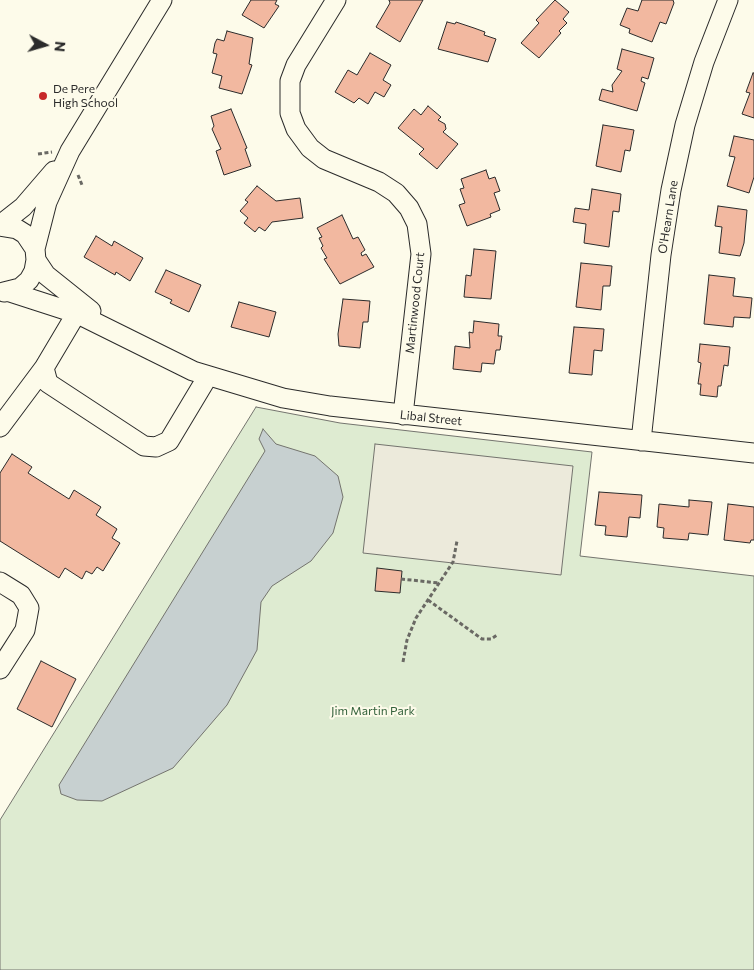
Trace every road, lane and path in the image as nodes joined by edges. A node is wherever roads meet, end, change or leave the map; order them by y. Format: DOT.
graph roads {
  1 [pos="162,0"];
  2 [pos="336,0"];
  3 [pos="728,0"];
  4 [pos="70,150"];
  5 [pos="0,226"];
  6 [pos="36,255"];
  7 [pos="5,292"];
  8 [pos="80,310"];
  9 [pos="44,368"];
  10 [pos="208,376"];
  11 [pos="403,415"];
  12 [pos="3,423"];
  13 [pos="641,441"];
  14 [pos="754,453"];
  15 [pos="457,541"];
  16 [pos="401,579"];
  17 [pos="0,582"];
  18 [pos="439,583"];
  19 [pos="428,600"];
  20 [pos="497,635"];
  21 [pos="403,662"];
  22 [pos="0,669"];
  1 -- 4 [label="street"];
  2 -- 11 [label="street, Martinwood Court"];
  3 -- 13 [label="street, O'Hearn Lane"];
  4 -- 5 [label="street"];
  4 -- 6 [label="street"];
  5 -- 6 [label="street, Libal Street"];
  6 -- 7 [label="street"];
  6 -- 8 [label="street, Libal Street"];
  7 -- 8 [label="street, Libal Street"];
  8 -- 9 [label="street"];
  8 -- 10 [label="street, Libal Street"];
  9 -- 10 [label="street"];
  9 -- 12 [label="street"];
  10 -- 11 [label="street, Libal Street"];
  11 -- 13 [label="street, Libal Street"];
  13 -- 14 [label="street, Libal Street"];
  15 -- 18 [label="path"];
  16 -- 18 [label="path"];
  17 -- 22 [label="street"];
  18 -- 19 [label="path"];
  19 -- 20 [label="path"];
  19 -- 21 [label="path"];
}
